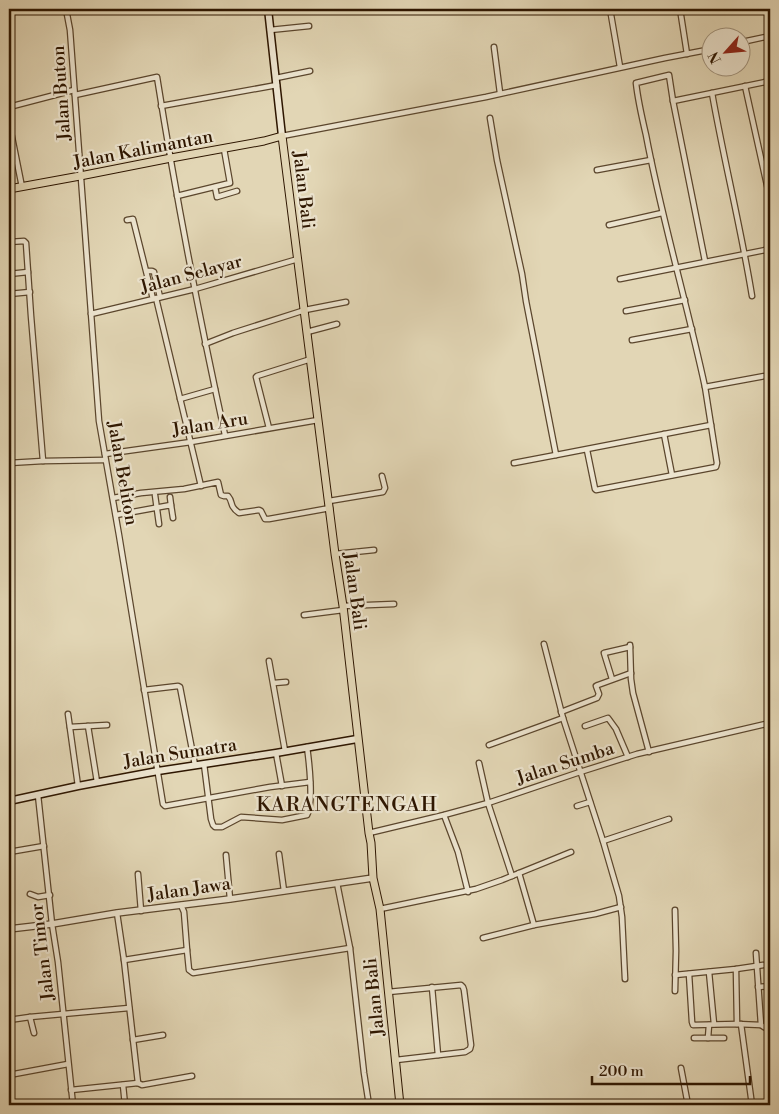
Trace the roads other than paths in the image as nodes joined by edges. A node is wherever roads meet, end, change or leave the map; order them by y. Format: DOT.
graph roads {
  1 [pos="66,9"];
  2 [pos="268,9"];
  3 [pos="603,9"];
  4 [pos="610,9"];
  5 [pos="680,9"];
  6 [pos="592,10"];
  7 [pos="309,26"];
  8 [pos="270,30"];
  9 [pos="770,36"];
  10 [pos="752,40"];
  11 [pos="494,47"];
  12 [pos="702,51"];
  13 [pos="687,54"];
  14 [pos="620,67"];
  15 [pos="310,71"];
  16 [pos="277,81"];
  17 [pos="770,81"];
  18 [pos="745,86"];
  19 [pos="75,92"];
  20 [pos="500,93"];
  21 [pos="712,93"];
  22 [pos="673,101"];
  23 [pos="161,106"];
  24 [pos="9,107"];
  25 [pos="490,118"];
  26 [pos="9,122"];
  27 [pos="282,136"];
  28 [pos="224,149"];
  29 [pos="171,158"];
  30 [pos="651,160"];
  31 [pos="597,170"];
  32 [pos="80,176"];
  33 [pos="22,186"];
  34 [pos="215,187"];
  35 [pos="9,189"];
  36 [pos="237,191"];
  37 [pos="177,196"];
  38 [pos="770,199"];
  39 [pos="662,213"];
  40 [pos="127,220"];
  41 [pos="608,225"];
  42 [pos="9,242"];
  43 [pos="770,248"];
  44 [pos="745,253"];
  45 [pos="298,259"];
  46 [pos="705,261"];
  47 [pos="677,268"];
  48 [pos="148,271"];
  49 [pos="28,272"];
  50 [pos="9,274"];
  51 [pos="620,279"];
  52 [pos="195,288"];
  53 [pos="30,292"];
  54 [pos="9,294"];
  55 [pos="752,296"];
  56 [pos="156,298"];
  57 [pos="330,298"];
  58 [pos="685,300"];
  59 [pos="346,302"];
  60 [pos="332,304"];
  61 [pos="305,310"];
  62 [pos="626,311"];
  63 [pos="91,314"];
  64 [pos="337,324"];
  65 [pos="692,329"];
  66 [pos="308,332"];
  67 [pos="632,340"];
  68 [pos="205,344"];
  69 [pos="311,359"];
  70 [pos="770,375"];
  71 [pos="705,387"];
  72 [pos="215,389"];
  73 [pos="180,399"];
  74 [pos="318,420"];
  75 [pos="711,425"];
  76 [pos="269,428"];
  77 [pos="664,434"];
  78 [pos="225,435"];
  79 [pos="191,442"];
  80 [pos="587,450"];
  81 [pos="105,454"];
  82 [pos="556,455"];
  83 [pos="106,460"];
  84 [pos="43,461"];
  85 [pos="9,463"];
  86 [pos="514,463"];
  87 [pos="672,475"];
  88 [pos="382,476"];
  89 [pos="201,486"];
  90 [pos="155,495"];
  91 [pos="170,497"];
  92 [pos="113,498"];
  93 [pos="329,504"];
  94 [pos="171,505"];
  95 [pos="157,508"];
  96 [pos="116,515"];
  97 [pos="173,518"];
  98 [pos="159,524"];
  99 [pos="374,550"];
  100 [pos="335,554"];
  101 [pos="394,604"];
  102 [pos="343,608"];
  103 [pos="304,615"];
  104 [pos="544,644"];
  105 [pos="269,661"];
  106 [pos="631,673"];
  107 [pos="612,679"];
  108 [pos="286,682"];
  109 [pos="274,684"];
  110 [pos="144,690"];
  111 [pos="561,712"];
  112 [pos="68,714"];
  113 [pos="563,718"];
  114 [pos="770,723"];
  115 [pos="107,725"];
  116 [pos="88,726"];
  117 [pos="585,726"];
  118 [pos="70,727"];
  119 [pos="358,739"];
  120 [pos="489,745"];
  121 [pos="307,747"];
  122 [pos="285,751"];
  123 [pos="649,752"];
  124 [pos="276,753"];
  125 [pos="628,757"];
  126 [pos="479,763"];
  127 [pos="204,764"];
  128 [pos="195,765"];
  129 [pos="158,771"];
  130 [pos="580,772"];
  131 [pos="97,782"];
  132 [pos="310,782"];
  133 [pos="78,786"];
  134 [pos="282,786"];
  135 [pos="38,795"];
  136 [pos="208,799"];
  137 [pos="9,801"];
  138 [pos="590,802"];
  139 [pos="488,803"];
  140 [pos="577,806"];
  141 [pos="444,815"];
  142 [pos="669,819"];
  143 [pos="371,838"];
  144 [pos="603,841"];
  145 [pos="44,846"];
  146 [pos="9,852"];
  147 [pos="571,852"];
  148 [pos="279,854"];
  149 [pos="226,855"];
  150 [pos="520,873"];
  151 [pos="138,874"];
  152 [pos="512,876"];
  153 [pos="374,878"];
  154 [pos="337,883"];
  155 [pos="284,891"];
  156 [pos="468,892"];
  157 [pos="30,894"];
  158 [pos="50,895"];
  159 [pos="230,899"];
  160 [pos="181,905"];
  161 [pos="621,907"];
  162 [pos="380,909"];
  163 [pos="675,910"];
  164 [pos="141,911"];
  165 [pos="117,913"];
  166 [pos="9,920"];
  167 [pos="52,924"];
  168 [pos="534,926"];
  169 [pos="10,928"];
  170 [pos="483,938"];
  171 [pos="350,948"];
  172 [pos="187,950"];
  173 [pos="756,952"];
  174 [pos="124,960"];
  175 [pos="770,964"];
  176 [pos="757,965"];
  177 [pos="736,969"];
  178 [pos="709,972"];
  179 [pos="690,974"];
  180 [pos="675,976"];
  181 [pos="625,978"];
  182 [pos="770,986"];
  183 [pos="758,987"];
  184 [pos="432,988"];
  185 [pos="675,991"];
  186 [pos="388,992"];
  187 [pos="129,1008"];
  188 [pos="63,1014"];
  189 [pos="30,1017"];
  190 [pos="9,1020"];
  191 [pos="712,1024"];
  192 [pos="739,1024"];
  193 [pos="761,1025"];
  194 [pos="770,1030"];
  195 [pos="34,1033"];
  196 [pos="163,1035"];
  197 [pos="694,1038"];
  198 [pos="708,1038"];
  199 [pos="724,1038"];
  200 [pos="133,1040"];
  201 [pos="438,1055"];
  202 [pos="396,1060"];
  203 [pos="68,1064"];
  204 [pos="681,1068"];
  205 [pos="9,1075"];
  206 [pos="192,1076"];
  207 [pos="138,1083"];
  208 [pos="123,1086"];
  209 [pos="71,1090"];
  210 [pos="481,1103"];
  211 [pos="73,1105"];
  212 [pos="124,1105"];
  213 [pos="369,1105"];
  214 [pos="400,1105"];
  215 [pos="467,1105"];
  216 [pos="688,1105"];
  217 [pos="752,1105"];
  1 -- 19 [label="street, Jalan Buton"];
  2 -- 8 [label="main road, Jalan Bali"];
  3 -- 6 [label="street"];
  4 -- 14 [label="street"];
  5 -- 13 [label="street"];
  7 -- 8 [label="street"];
  8 -- 16 [label="main road, Jalan Bali"];
  9 -- 10 [label="street"];
  11 -- 20 [label="street"];
  12 -- 13 [label="street"];
  13 -- 14 [label="street"];
  14 -- 20 [label="street"];
  15 -- 16 [label="street"];
  16 -- 23 [label="street"];
  16 -- 27 [label="main road, Jalan Bali"];
  17 -- 18 [label="street"];
  18 -- 21 [label="street"];
  18 -- 38 [label="street"];
  19 -- 23 [label="street"];
  19 -- 24 [label="street"];
  19 -- 32 [label="street, Jalan Buton"];
  20 -- 27 [label="street"];
  21 -- 22 [label="street"];
  21 -- 44 [label="street"];
  22 -- 30 [label="street"];
  22 -- 46 [label="street"];
  23 -- 29 [label="street"];
  25 -- 82 [label="street"];
  26 -- 33 [label="street"];
  27 -- 28 [label="highway, Jalan Kalimantan"];
  27 -- 45 [label="highway, Jalan Bali"];
  28 -- 29 [label="highway, Jalan Kalimantan"];
  28 -- 34 [label="street"];
  29 -- 32 [label="highway, Jalan Kalimantan"];
  29 -- 37 [label="street"];
  30 -- 31 [label="street"];
  30 -- 39 [label="street"];
  32 -- 33 [label="highway, Jalan Kalimantan"];
  32 -- 63 [label="street, Jalan Beliton"];
  33 -- 35 [label="highway, Jalan Kalimantan"];
  34 -- 36 [label="street"];
  34 -- 37 [label="street"];
  37 -- 52 [label="street"];
  39 -- 41 [label="street"];
  39 -- 47 [label="street"];
  40 -- 56 [label="street"];
  42 -- 49 [label="street"];
  43 -- 44 [label="street"];
  44 -- 46 [label="street"];
  44 -- 55 [label="street"];
  45 -- 52 [label="street, Jalan Selayar"];
  45 -- 61 [label="highway, Jalan Bali"];
  46 -- 47 [label="street"];
  47 -- 51 [label="street"];
  47 -- 58 [label="street"];
  48 -- 56 [label="street"];
  49 -- 50 [label="street"];
  49 -- 53 [label="street"];
  52 -- 56 [label="street, Jalan Selayar"];
  52 -- 68 [label="street"];
  53 -- 54 [label="street"];
  53 -- 84 [label="street"];
  56 -- 63 [label="street, Jalan Selayar"];
  56 -- 73 [label="street"];
  57 -- 60 [label="street"];
  58 -- 62 [label="street"];
  58 -- 65 [label="street"];
  59 -- 60 [label="street"];
  60 -- 61 [label="street"];
  61 -- 66 [label="highway, Jalan Bali"];
  61 -- 68 [label="street"];
  63 -- 81 [label="street, Jalan Beliton"];
  64 -- 66 [label="street"];
  65 -- 67 [label="street"];
  65 -- 71 [label="street"];
  66 -- 69 [label="highway, Jalan Bali"];
  68 -- 72 [label="street"];
  69 -- 74 [label="highway, Jalan Bali"];
  69 -- 76 [label="street"];
  70 -- 71 [label="street"];
  71 -- 75 [label="street"];
  72 -- 73 [label="street"];
  72 -- 78 [label="street"];
  73 -- 79 [label="street"];
  74 -- 76 [label="street, Jalan Aru"];
  74 -- 93 [label="highway, Jalan Bali"];
  75 -- 77 [label="street"];
  75 -- 87 [label="street"];
  76 -- 78 [label="street, Jalan Aru"];
  77 -- 80 [label="street"];
  77 -- 87 [label="street"];
  78 -- 79 [label="street, Jalan Aru"];
  79 -- 81 [label="street, Jalan Aru"];
  79 -- 89 [label="street"];
  80 -- 82 [label="street"];
  80 -- 87 [label="street"];
  81 -- 83 [label="street, Jalan Beliton"];
  82 -- 86 [label="street"];
  83 -- 84 [label="street"];
  83 -- 92 [label="street, Jalan Beliton"];
  84 -- 85 [label="street"];
  88 -- 93 [label="street"];
  89 -- 92 [label="street"];
  89 -- 93 [label="street"];
  90 -- 95 [label="street"];
  91 -- 94 [label="street"];
  92 -- 96 [label="street, Jalan Beliton"];
  93 -- 100 [label="highway, Jalan Bali"];
  94 -- 95 [label="street"];
  94 -- 97 [label="street"];
  95 -- 96 [label="street"];
  95 -- 98 [label="street"];
  96 -- 110 [label="street, Jalan Beliton"];
  99 -- 100 [label="street"];
  100 -- 102 [label="highway, Jalan Bali"];
  101 -- 102 [label="street"];
  102 -- 103 [label="street"];
  102 -- 119 [label="highway, Jalan Bali"];
  104 -- 111 [label="street"];
  105 -- 109 [label="street"];
  106 -- 107 [label="street"];
  106 -- 107 [label="street"];
  106 -- 123 [label="street"];
  107 -- 111 [label="street"];
  108 -- 109 [label="street"];
  109 -- 122 [label="street"];
  110 -- 128 [label="street"];
  110 -- 129 [label="street, Jalan Beliton"];
  111 -- 113 [label="street"];
  112 -- 118 [label="street"];
  113 -- 120 [label="street"];
  113 -- 130 [label="street"];
  114 -- 123 [label="street, Jalan Sumba"];
  115 -- 116 [label="street"];
  116 -- 118 [label="street"];
  116 -- 131 [label="street"];
  117 -- 125 [label="street"];
  118 -- 133 [label="street"];
  119 -- 121 [label="main road, Jalan Sumatra"];
  119 -- 143 [label="highway, Jalan Bali"];
  121 -- 122 [label="main road, Jalan Sumatra"];
  121 -- 132 [label="street"];
  122 -- 124 [label="main road, Jalan Sumatra"];
  123 -- 125 [label="street, Jalan Sumba"];
  124 -- 127 [label="main road, Jalan Sumatra"];
  124 -- 134 [label="street"];
  125 -- 130 [label="street, Jalan Sumba"];
  126 -- 139 [label="street"];
  127 -- 128 [label="main road, Jalan Sumatra"];
  127 -- 136 [label="street"];
  128 -- 129 [label="main road, Jalan Sumatra"];
  129 -- 131 [label="main road, Jalan Sumatra"];
  129 -- 136 [label="street, Jalan Beliton"];
  130 -- 138 [label="street"];
  130 -- 139 [label="street, Jalan Sumba"];
  131 -- 133 [label="main road, Jalan Sumatra"];
  132 -- 134 [label="street"];
  132 -- 136 [label="street"];
  133 -- 135 [label="main road, Jalan Sumatra"];
  134 -- 136 [label="street"];
  135 -- 137 [label="main road, Jalan Sumatra"];
  135 -- 145 [label="street, Jalan Timor"];
  138 -- 140 [label="street"];
  138 -- 144 [label="street"];
  139 -- 141 [label="street, Jalan Sumba"];
  139 -- 152 [label="street"];
  141 -- 143 [label="street, Jalan Sumba"];
  141 -- 156 [label="street"];
  142 -- 144 [label="street"];
  143 -- 153 [label="highway, Jalan Bali"];
  144 -- 161 [label="street"];
  145 -- 146 [label="street"];
  145 -- 158 [label="street, Jalan Timor"];
  147 -- 150 [label="street"];
  148 -- 155 [label="street"];
  149 -- 159 [label="street"];
  150 -- 152 [label="street"];
  150 -- 168 [label="street"];
  151 -- 164 [label="street"];
  152 -- 156 [label="street"];
  153 -- 154 [label="street, Jalan Jawa"];
  153 -- 162 [label="highway, Jalan Bali"];
  154 -- 155 [label="street, Jalan Jawa"];
  154 -- 171 [label="street"];
  155 -- 159 [label="street, Jalan Jawa"];
  156 -- 162 [label="street"];
  157 -- 158 [label="street"];
  158 -- 167 [label="street, Jalan Timor"];
  159 -- 160 [label="street, Jalan Jawa"];
  160 -- 164 [label="street, Jalan Jawa"];
  160 -- 172 [label="street"];
  161 -- 168 [label="street"];
  161 -- 181 [label="street"];
  162 -- 186 [label="highway, Jalan Bali"];
  163 -- 180 [label="street"];
  164 -- 165 [label="street, Jalan Jawa"];
  165 -- 167 [label="street, Jalan Jawa"];
  165 -- 174 [label="street"];
  166 -- 169 [label="street"];
  167 -- 169 [label="street, Jalan Jawa"];
  167 -- 188 [label="street, Jalan Timor"];
  168 -- 170 [label="street"];
  171 -- 172 [label="street"];
  171 -- 213 [label="street"];
  172 -- 174 [label="street"];
  173 -- 176 [label="street"];
  174 -- 187 [label="street"];
  175 -- 176 [label="street"];
  176 -- 177 [label="street"];
  176 -- 183 [label="street"];
  177 -- 178 [label="street"];
  177 -- 192 [label="street"];
  178 -- 179 [label="street"];
  178 -- 191 [label="street"];
  179 -- 180 [label="street"];
  179 -- 191 [label="street"];
  180 -- 185 [label="street"];
  182 -- 183 [label="street"];
  183 -- 193 [label="street"];
  184 -- 186 [label="street"];
  184 -- 201 [label="street"];
  184 -- 201 [label="street"];
  186 -- 202 [label="highway, Jalan Bali"];
  187 -- 188 [label="street"];
  187 -- 200 [label="street"];
  188 -- 189 [label="street"];
  188 -- 203 [label="street, Jalan Timor"];
  189 -- 190 [label="street"];
  189 -- 195 [label="street"];
  191 -- 192 [label="street"];
  191 -- 198 [label="street"];
  192 -- 193 [label="street"];
  192 -- 217 [label="street"];
  193 -- 194 [label="street"];
  196 -- 200 [label="street"];
  197 -- 198 [label="street"];
  198 -- 199 [label="street"];
  200 -- 207 [label="street"];
  201 -- 202 [label="street"];
  202 -- 214 [label="highway, Jalan Bali"];
  203 -- 205 [label="street"];
  203 -- 209 [label="street, Jalan Timor"];
  204 -- 216 [label="street"];
  206 -- 207 [label="street"];
  207 -- 208 [label="street"];
  208 -- 209 [label="street"];
  208 -- 212 [label="street"];
  209 -- 211 [label="street, Jalan Timor"];
  210 -- 215 [label="street"];
}
